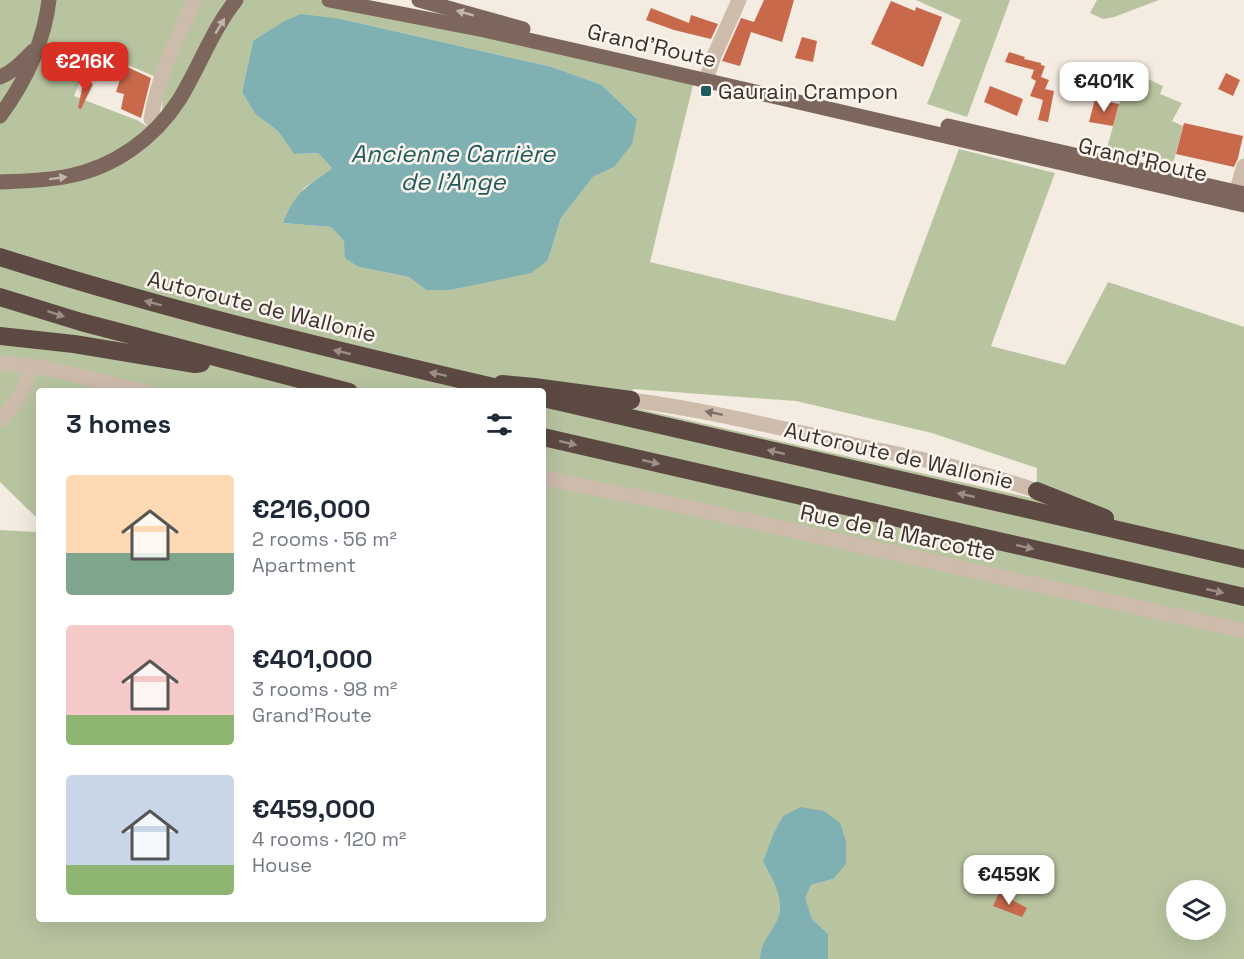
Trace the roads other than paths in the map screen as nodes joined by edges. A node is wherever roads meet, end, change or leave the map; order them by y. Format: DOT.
graph roads {
  1 [pos="49,0"];
  2 [pos="195,0"];
  3 [pos="329,0"];
  4 [pos="420,0"];
  5 [pos="739,0"];
  6 [pos="234,1"];
  7 [pos="416,17"];
  8 [pos="39,44"];
  9 [pos="707,75"];
  10 [pos="0,76"];
  11 [pos="0,116"];
  12 [pos="158,126"];
  13 [pos="1244,166"];
  14 [pos="0,182"];
  15 [pos="1240,199"];
  16 [pos="0,257"];
  17 [pos="0,297"];
  18 [pos="0,336"];
  19 [pos="223,360"];
  20 [pos="0,363"];
  21 [pos="28,366"];
  22 [pos="477,383"];
  23 [pos="130,388"];
  24 [pos="333,388"];
  25 [pos="498,388"];
  26 [pos="541,388"];
  27 [pos="546,389"];
  28 [pos="546,399"];
  29 [pos="631,400"];
  30 [pos="0,420"];
  31 [pos="546,438"];
  32 [pos="546,479"];
  33 [pos="1036,491"];
  34 [pos="1189,546"];
  35 [pos="1244,559"];
  36 [pos="1244,597"];
  37 [pos="1244,631"];
  1 -- 8 [label="main road"];
  2 -- 12 [label="street"];
  3 -- 7 [label="main road, Grand'Route"];
  4 -- 7 [label="street"];
  9 -- 4 [label="main road, Grand'Route, one-way"];
  5 -- 9 [label="street"];
  12 -- 6 [label="main road, one-way"];
  7 -- 9 [label="main road, Grand'Route"];
  8 -- 10 [label="main road"];
  8 -- 11 [label="main road"];
  9 -- 15 [label="main road, Grand'Route"];
  14 -- 12 [label="main road, one-way"];
  13 -- 15 [label="street"];
  22 -- 16 [label="highway, Autoroute de Wallonie, one-way"];
  17 -- 19 [label="highway, one-way"];
  18 -- 19 [label="highway"];
  19 -- 24 [label="highway"];
  20 -- 21 [label="street"];
  21 -- 23 [label="street"];
  21 -- 30 [label="street"];
  22 -- 25 [label="highway, Autoroute de Wallonie"];
  22 -- 26 [label="highway"];
  27 -- 29 [label="highway"];
  34 -- 28 [label="highway, Autoroute de Wallonie, one-way"];
  33 -- 29 [label="street, one-way"];
  31 -- 36 [label="highway, one-way"];
  32 -- 37 [label="street, Rue de la Marcotte"];
  33 -- 34 [label="highway"];
  34 -- 35 [label="highway, Autoroute de Wallonie"];
}
